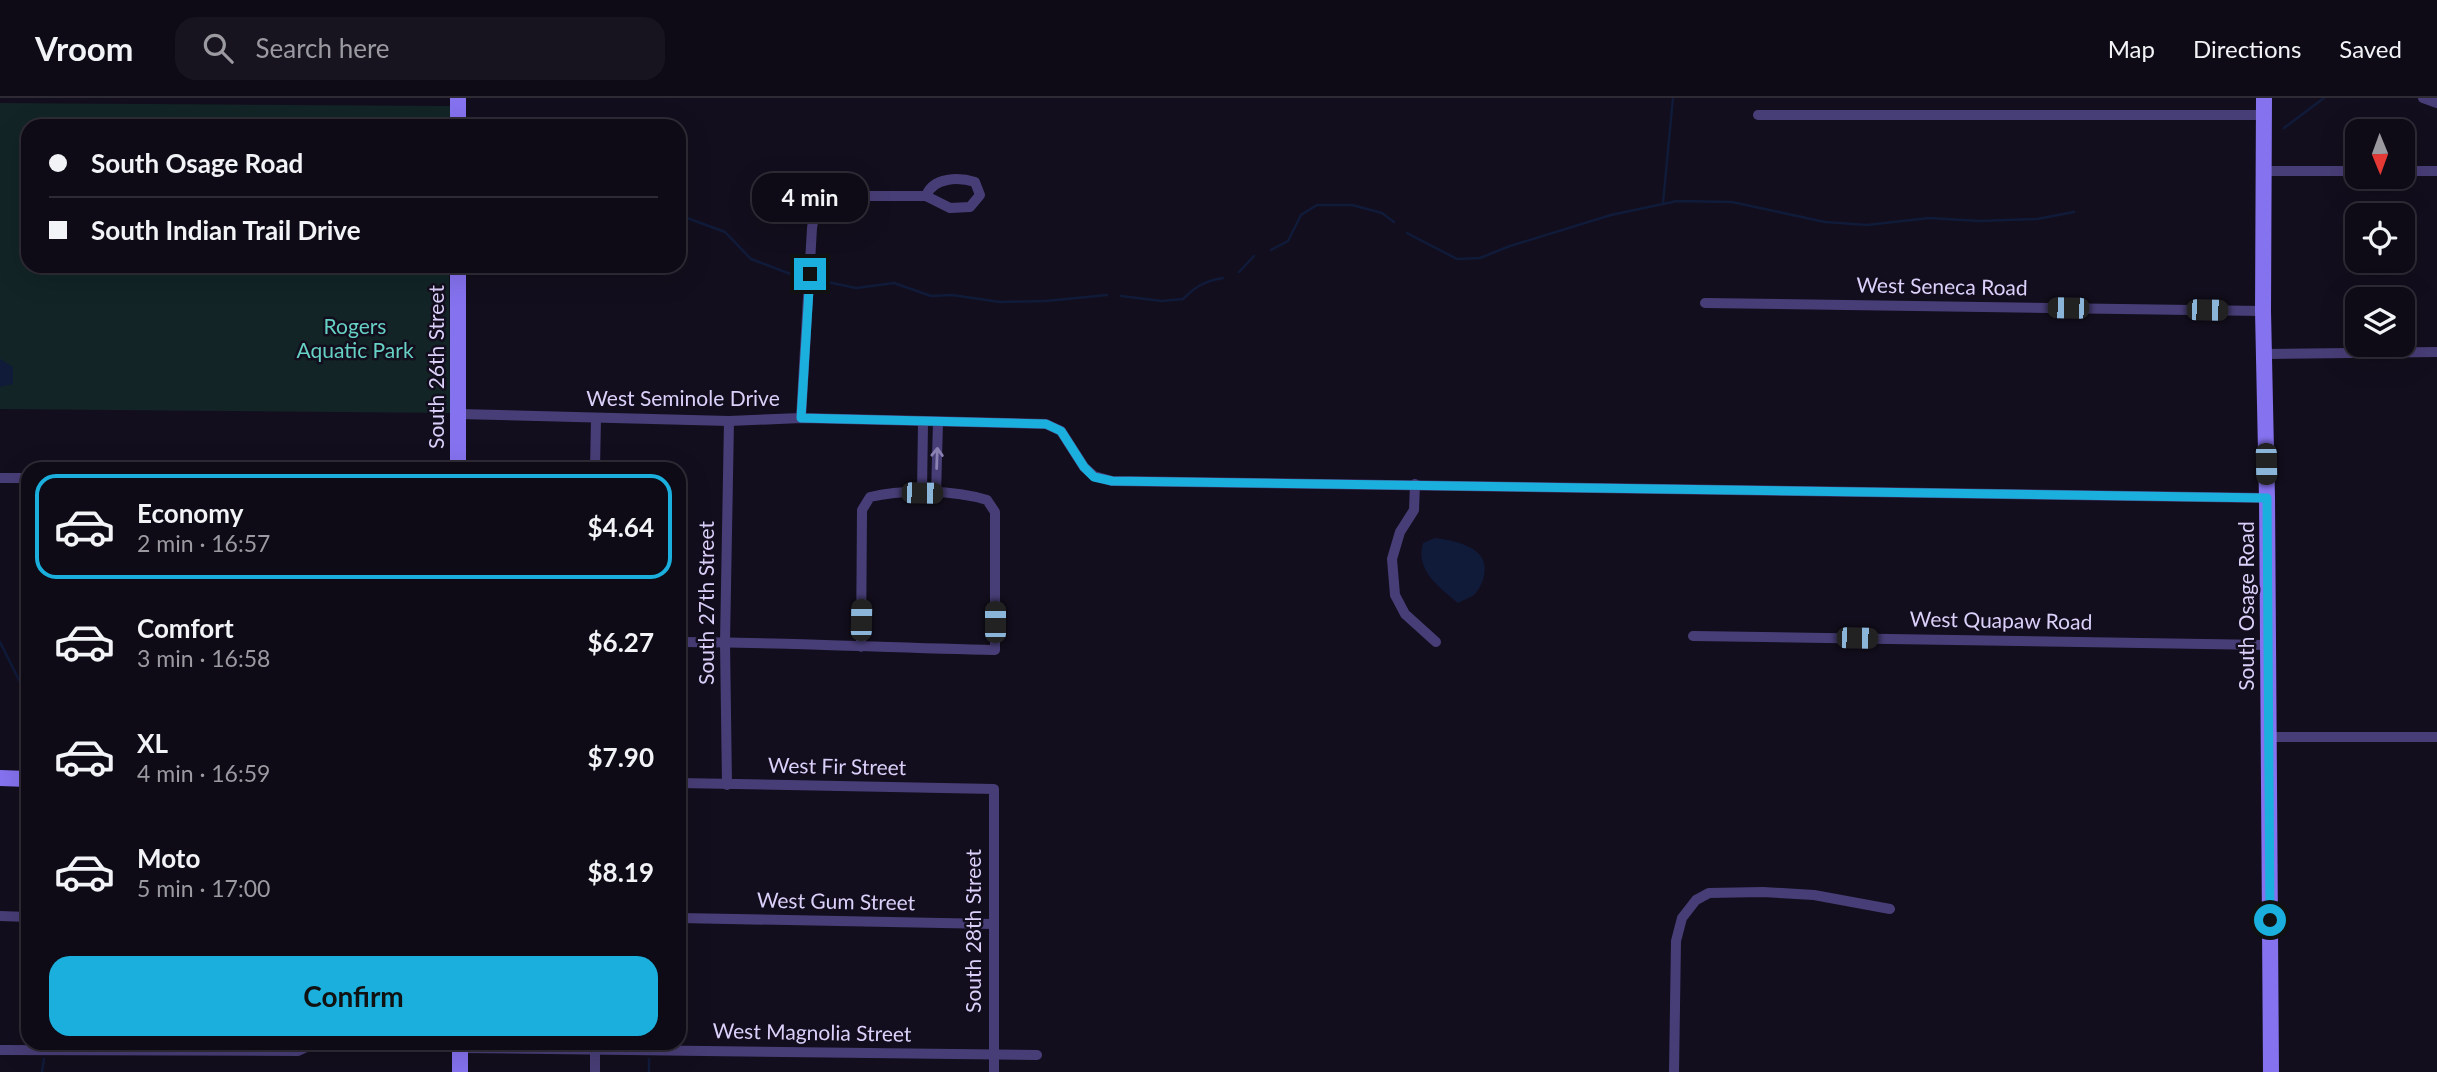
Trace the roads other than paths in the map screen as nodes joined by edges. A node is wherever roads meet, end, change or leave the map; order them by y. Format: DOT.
graph roads {
  1 [pos="458,98"];
  2 [pos="2264,98"];
  3 [pos="2423,99"];
  4 [pos="2437,103"];
  5 [pos="1758,115"];
  6 [pos="2263,115"];
  7 [pos="458,119"];
  8 [pos="2265,171"];
  9 [pos="2345,171"];
  10 [pos="2415,171"];
  11 [pos="2437,171"];
  12 [pos="926,196"];
  13 [pos="458,273"];
  14 [pos="1705,303"];
  15 [pos="2263,311"];
  16 [pos="2437,352"];
  17 [pos="2264,354"];
  18 [pos="459,414"];
  19 [pos="596,418"];
  20 [pos="801,418"];
  21 [pos="729,421"];
  22 [pos="923,422"];
  23 [pos="938,422"];
  24 [pos="458,462"];
  25 [pos="595,462"];
  26 [pos="0,478"];
  27 [pos="21,478"];
  28 [pos="1415,484"];
  29 [pos="922,493"];
  30 [pos="936,494"];
  31 [pos="2267,498"];
  32 [pos="1693,636"];
  33 [pos="686,642"];
  34 [pos="725,642"];
  35 [pos="1436,642"];
  36 [pos="2267,645"];
  37 [pos="860,647"];
  38 [pos="2268,737"];
  39 [pos="2437,737"];
  40 [pos="0,778"];
  41 [pos="21,779"];
  42 [pos="686,783"];
  43 [pos="727,785"];
  44 [pos="994,789"];
  45 [pos="1890,909"];
  46 [pos="0,916"];
  47 [pos="21,916"];
  48 [pos="686,918"];
  49 [pos="993,924"];
  50 [pos="686,1048"];
  51 [pos="0,1050"];
  52 [pos="300,1050"];
  53 [pos="460,1050"];
  54 [pos="595,1050"];
  55 [pos="1037,1055"];
  56 [pos="993,1056"];
  57 [pos="460,1072"];
  58 [pos="594,1072"];
  59 [pos="994,1072"];
  60 [pos="1674,1072"];
  61 [pos="2271,1072"];
  1 -- 7 [label="street"];
  2 -- 6 [label="street, South Osage Road"];
  3 -- 4 [label="street"];
  5 -- 6 [label="street"];
  6 -- 8 [label="street, South Osage Road"];
  8 -- 9 [label="street"];
  8 -- 15 [label="street, South Osage Road"];
  10 -- 11 [label="street"];
  12 -- 12 [label="street"];
  12 -- 20 [label="street"];
  13 -- 18 [label="street, South 26th Street"];
  14 -- 15 [label="street, West Seneca Road"];
  15 -- 17 [label="street, South Osage Road"];
  16 -- 17 [label="street"];
  17 -- 31 [label="street, South Osage Road"];
  18 -- 19 [label="street, West Seminole Drive"];
  18 -- 24 [label="street, South 26th Street"];
  19 -- 21 [label="street, West Seminole Drive"];
  19 -- 25 [label="street"];
  20 -- 21 [label="street, West Seminole Drive"];
  20 -- 22 [label="street, West Seminole Drive"];
  21 -- 34 [label="street, South 27th Street"];
  22 -- 23 [label="street, West Seminole Drive"];
  22 -- 29 [label="street"];
  23 -- 28 [label="street, West Seminole Drive"];
  30 -- 23 [label="street, one-way"];
  26 -- 27 [label="street"];
  28 -- 31 [label="street, West Seminole Drive"];
  28 -- 35 [label="street"];
  29 -- 30 [label="street"];
  29 -- 37 [label="street"];
  30 -- 37 [label="street"];
  31 -- 36 [label="street, South Osage Road"];
  32 -- 36 [label="street, West Quapaw Road"];
  33 -- 34 [label="street"];
  34 -- 37 [label="street"];
  34 -- 43 [label="street, South 27th Street"];
  36 -- 38 [label="street, South Osage Road"];
  38 -- 39 [label="street"];
  38 -- 61 [label="street, South Osage Road"];
  40 -- 41 [label="street"];
  42 -- 43 [label="street, West Fir Street"];
  43 -- 44 [label="street, West Fir Street"];
  44 -- 49 [label="street, South 28th Street"];
  45 -- 60 [label="street"];
  46 -- 47 [label="street"];
  48 -- 49 [label="street, West Gum Street"];
  49 -- 56 [label="street, South 28th Street"];
  50 -- 56 [label="street, West Magnolia Street"];
  51 -- 52 [label="street"];
  53 -- 57 [label="street"];
  54 -- 58 [label="street"];
  55 -- 56 [label="street, West Magnolia Street"];
  56 -- 59 [label="street, South 28th Street"];
}
